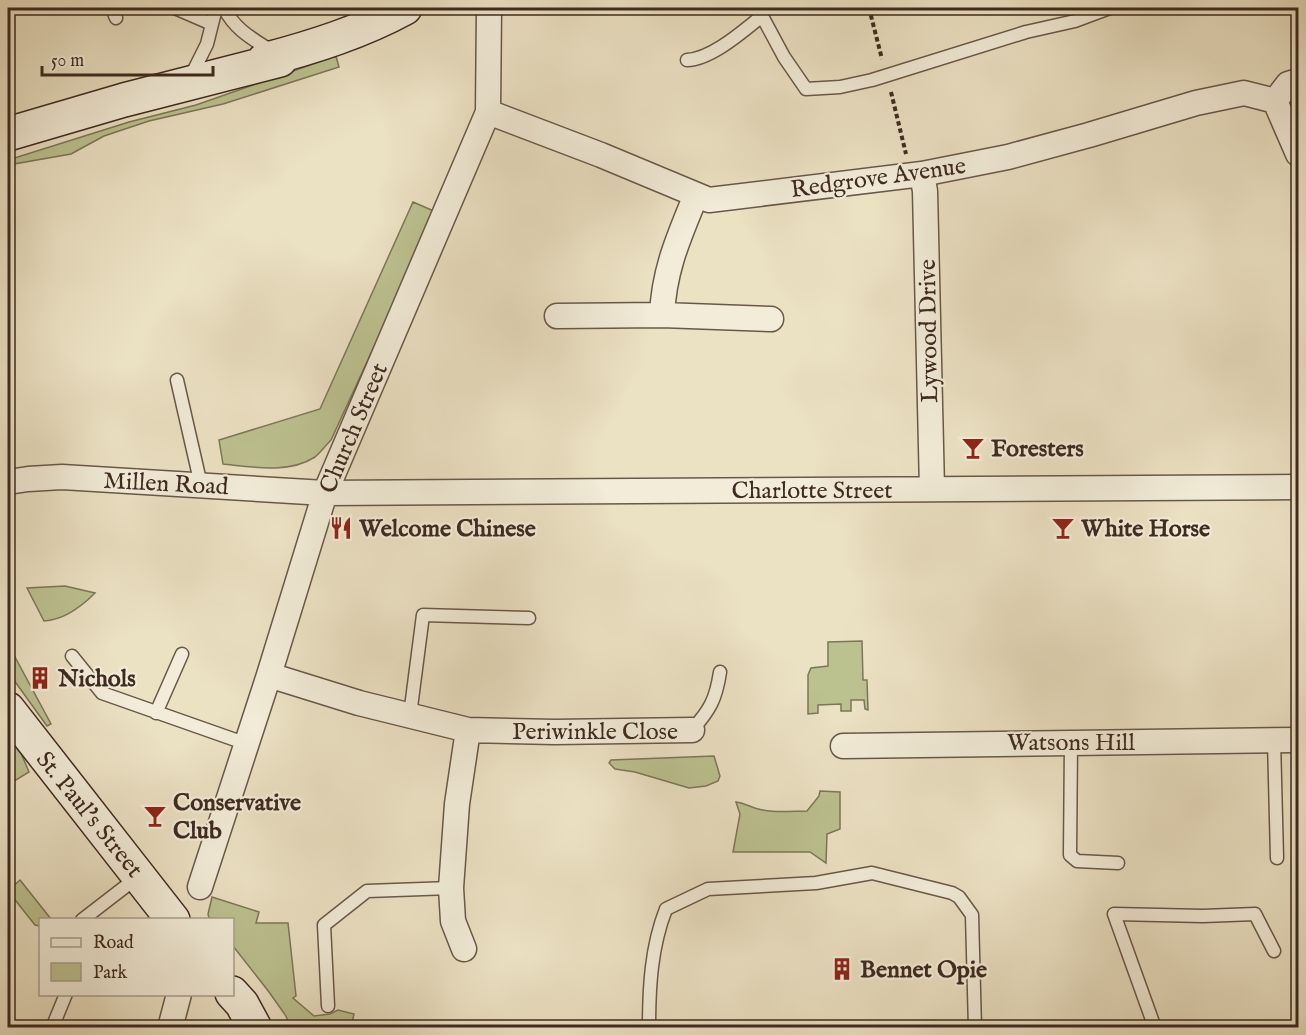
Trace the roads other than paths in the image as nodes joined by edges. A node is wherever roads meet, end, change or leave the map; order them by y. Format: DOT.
graph roads {
  1 [pos="175,8"];
  2 [pos="216,8"];
  3 [pos="224,8"];
  4 [pos="405,8"];
  5 [pos="489,8"];
  6 [pos="1110,8"];
  7 [pos="759,12"];
  8 [pos="212,24"];
  9 [pos="282,55"];
  10 [pos="687,60"];
  11 [pos="1298,81"];
  12 [pos="184,82"];
  13 [pos="1275,101"];
  14 [pos="488,112"];
  15 [pos="8,134"];
  16 [pos="1299,154"];
  17 [pos="917,175"];
  18 [pos="696,195"];
  19 [pos="662,315"];
  20 [pos="557,316"];
  21 [pos="771,319"];
  22 [pos="177,380"];
  23 [pos="8,482"];
  24 [pos="201,485"];
  25 [pos="1299,487"];
  26 [pos="932,489"];
  27 [pos="325,493"];
  28 [pos="530,618"];
  29 [pos="182,654"];
  30 [pos="72,656"];
  31 [pos="720,672"];
  32 [pos="269,675"];
  33 [pos="8,709"];
  34 [pos="156,713"];
  35 [pos="410,715"];
  36 [pos="468,730"];
  37 [pos="692,730"];
  38 [pos="1274,740"];
  39 [pos="1299,740"];
  40 [pos="1071,743"];
  41 [pos="247,744"];
  42 [pos="843,746"];
  43 [pos="1277,858"];
  44 [pos="1118,863"];
  45 [pos="140,876"];
  46 [pos="200,887"];
  47 [pos="451,888"];
  48 [pos="85,918"];
  49 [pos="172,918"];
  50 [pos="464,949"];
  51 [pos="1274,951"];
  52 [pos="234,995"];
  53 [pos="65,996"];
  54 [pos="178,996"];
  55 [pos="328,1006"];
  56 [pos="52,1028"];
  57 [pos="170,1028"];
  58 [pos="255,1028"];
  59 [pos="649,1028"];
  60 [pos="975,1028"];
  61 [pos="1155,1028"];
  1 -- 8 [label="lane"];
  2 -- 8 [label="lane"];
  3 -- 9 [label="lane"];
  4 -- 9 [label="main road"];
  5 -- 14 [label="street, Church Street"];
  6 -- 7 [label="lane"];
  7 -- 10 [label="lane"];
  8 -- 12 [label="lane"];
  9 -- 12 [label="main road"];
  11 -- 13 [label="street"];
  12 -- 15 [label="main road"];
  13 -- 16 [label="street"];
  13 -- 17 [label="street, Redgrove Avenue"];
  14 -- 18 [label="street, Redgrove Avenue"];
  14 -- 27 [label="street, Church Street"];
  17 -- 18 [label="street, Redgrove Avenue"];
  17 -- 26 [label="street, Lywood Drive"];
  18 -- 19 [label="street"];
  19 -- 20 [label="street"];
  19 -- 21 [label="street"];
  22 -- 24 [label="lane"];
  23 -- 24 [label="street, Millen Road"];
  24 -- 27 [label="street, Millen Road"];
  25 -- 26 [label="street, Charlotte Street"];
  26 -- 27 [label="street, Charlotte Street"];
  27 -- 32 [label="street, Church Street"];
  28 -- 35 [label="lane"];
  29 -- 34 [label="lane"];
  30 -- 34 [label="lane"];
  31 -- 37 [label="lane, Periwinkle Close"];
  32 -- 35 [label="street, Periwinkle Close"];
  32 -- 41 [label="street, Church Street"];
  33 -- 45 [label="main road, St. Paul's Street"];
  34 -- 41 [label="lane"];
  35 -- 36 [label="street, Periwinkle Close"];
  36 -- 37 [label="street, Periwinkle Close"];
  36 -- 47 [label="street"];
  38 -- 39 [label="street, Watsons Hill"];
  38 -- 40 [label="street, Watsons Hill"];
  38 -- 43 [label="lane"];
  40 -- 42 [label="street, Watsons Hill"];
  40 -- 44 [label="lane"];
  41 -- 46 [label="street, Church Street"];
  45 -- 48 [label="lane"];
  45 -- 49 [label="main road, St. Paul's Street"];
  47 -- 50 [label="street"];
  47 -- 55 [label="lane"];
  51 -- 61 [label="lane"];
  52 -- 58 [label="main road"];
  53 -- 56 [label="lane"];
  54 -- 57 [label="street"];
  59 -- 60 [label="lane"];
}
